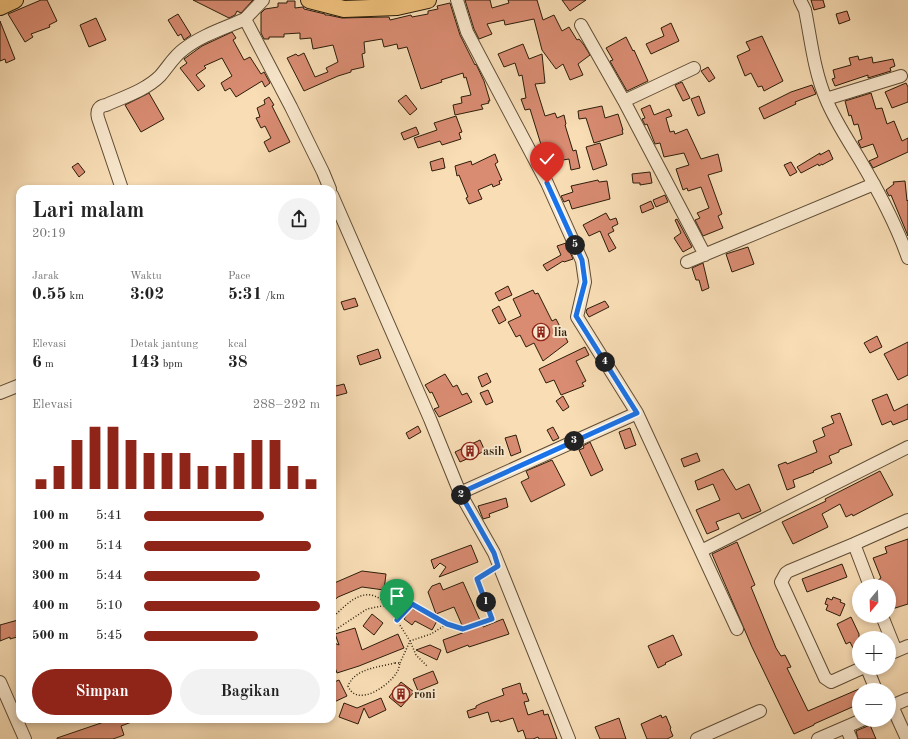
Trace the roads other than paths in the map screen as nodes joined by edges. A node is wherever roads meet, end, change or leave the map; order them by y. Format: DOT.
graph roads {
  1 [pos="15,0"];
  2 [pos="263,0"];
  3 [pos="308,0"];
  4 [pos="428,0"];
  5 [pos="457,0"];
  6 [pos="800,0"];
  7 [pos="0,7"];
  8 [pos="245,19"];
  9 [pos="581,25"];
  10 [pos="694,68"];
  11 [pos="901,76"];
  12 [pos="826,99"];
  13 [pos="624,101"];
  14 [pos="874,184"];
  15 [pos="121,185"];
  16 [pos="328,185"];
  17 [pos="336,204"];
  18 [pos="904,232"];
  19 [pos="705,255"];
  20 [pos="908,258"];
  21 [pos="687,262"];
  22 [pos="16,387"];
  23 [pos="0,393"];
  24 [pos="637,413"];
  25 [pos="908,447"];
  26 [pos="460,493"];
  27 [pos="908,520"];
  28 [pos="854,544"];
  29 [pos="701,551"];
  30 [pos="867,579"];
  31 [pos="737,629"];
  32 [pos="908,646"];
  33 [pos="896,650"];
  34 [pos="852,673"];
  35 [pos="0,682"];
  36 [pos="908,698"];
  37 [pos="896,704"];
  38 [pos="760,711"];
  39 [pos="16,718"];
  40 [pos="896,718"];
  41 [pos="18,723"];
  42 [pos="852,724"];
  43 [pos="846,727"];
  44 [pos="25,739"];
  45 [pos="569,739"];
  46 [pos="697,739"];
  47 [pos="818,739"];
  48 [pos="851,739"];
  49 [pos="907,739"];
  1 -- 7 [label="main road"];
  2 -- 8 [label="street"];
  3 -- 4 [label="main road"];
  5 -- 24 [label="street"];
  6 -- 12 [label="street"];
  8 -- 15 [label="street"];
  8 -- 16 [label="street"];
  9 -- 13 [label="street"];
  10 -- 13 [label="street"];
  11 -- 12 [label="street"];
  12 -- 14 [label="street"];
  13 -- 19 [label="street"];
  14 -- 18 [label="street"];
  14 -- 19 [label="street"];
  17 -- 26 [label="street"];
  18 -- 20 [label="street"];
  19 -- 21 [label="street"];
  22 -- 23 [label="street"];
  24 -- 26 [label="street"];
  24 -- 29 [label="street"];
  25 -- 29 [label="street"];
  26 -- 45 [label="street"];
  27 -- 28 [label="street"];
  28 -- 30 [label="street"];
  28 -- 34 [label="street"];
  29 -- 31 [label="street"];
  32 -- 33 [label="street"];
  35 -- 39 [label="street"];
  36 -- 37 [label="street"];
  38 -- 46 [label="street"];
  40 -- 49 [label="street"];
  41 -- 44 [label="street"];
  42 -- 43 [label="street"];
  43 -- 47 [label="street"];
  43 -- 48 [label="street"];
}
